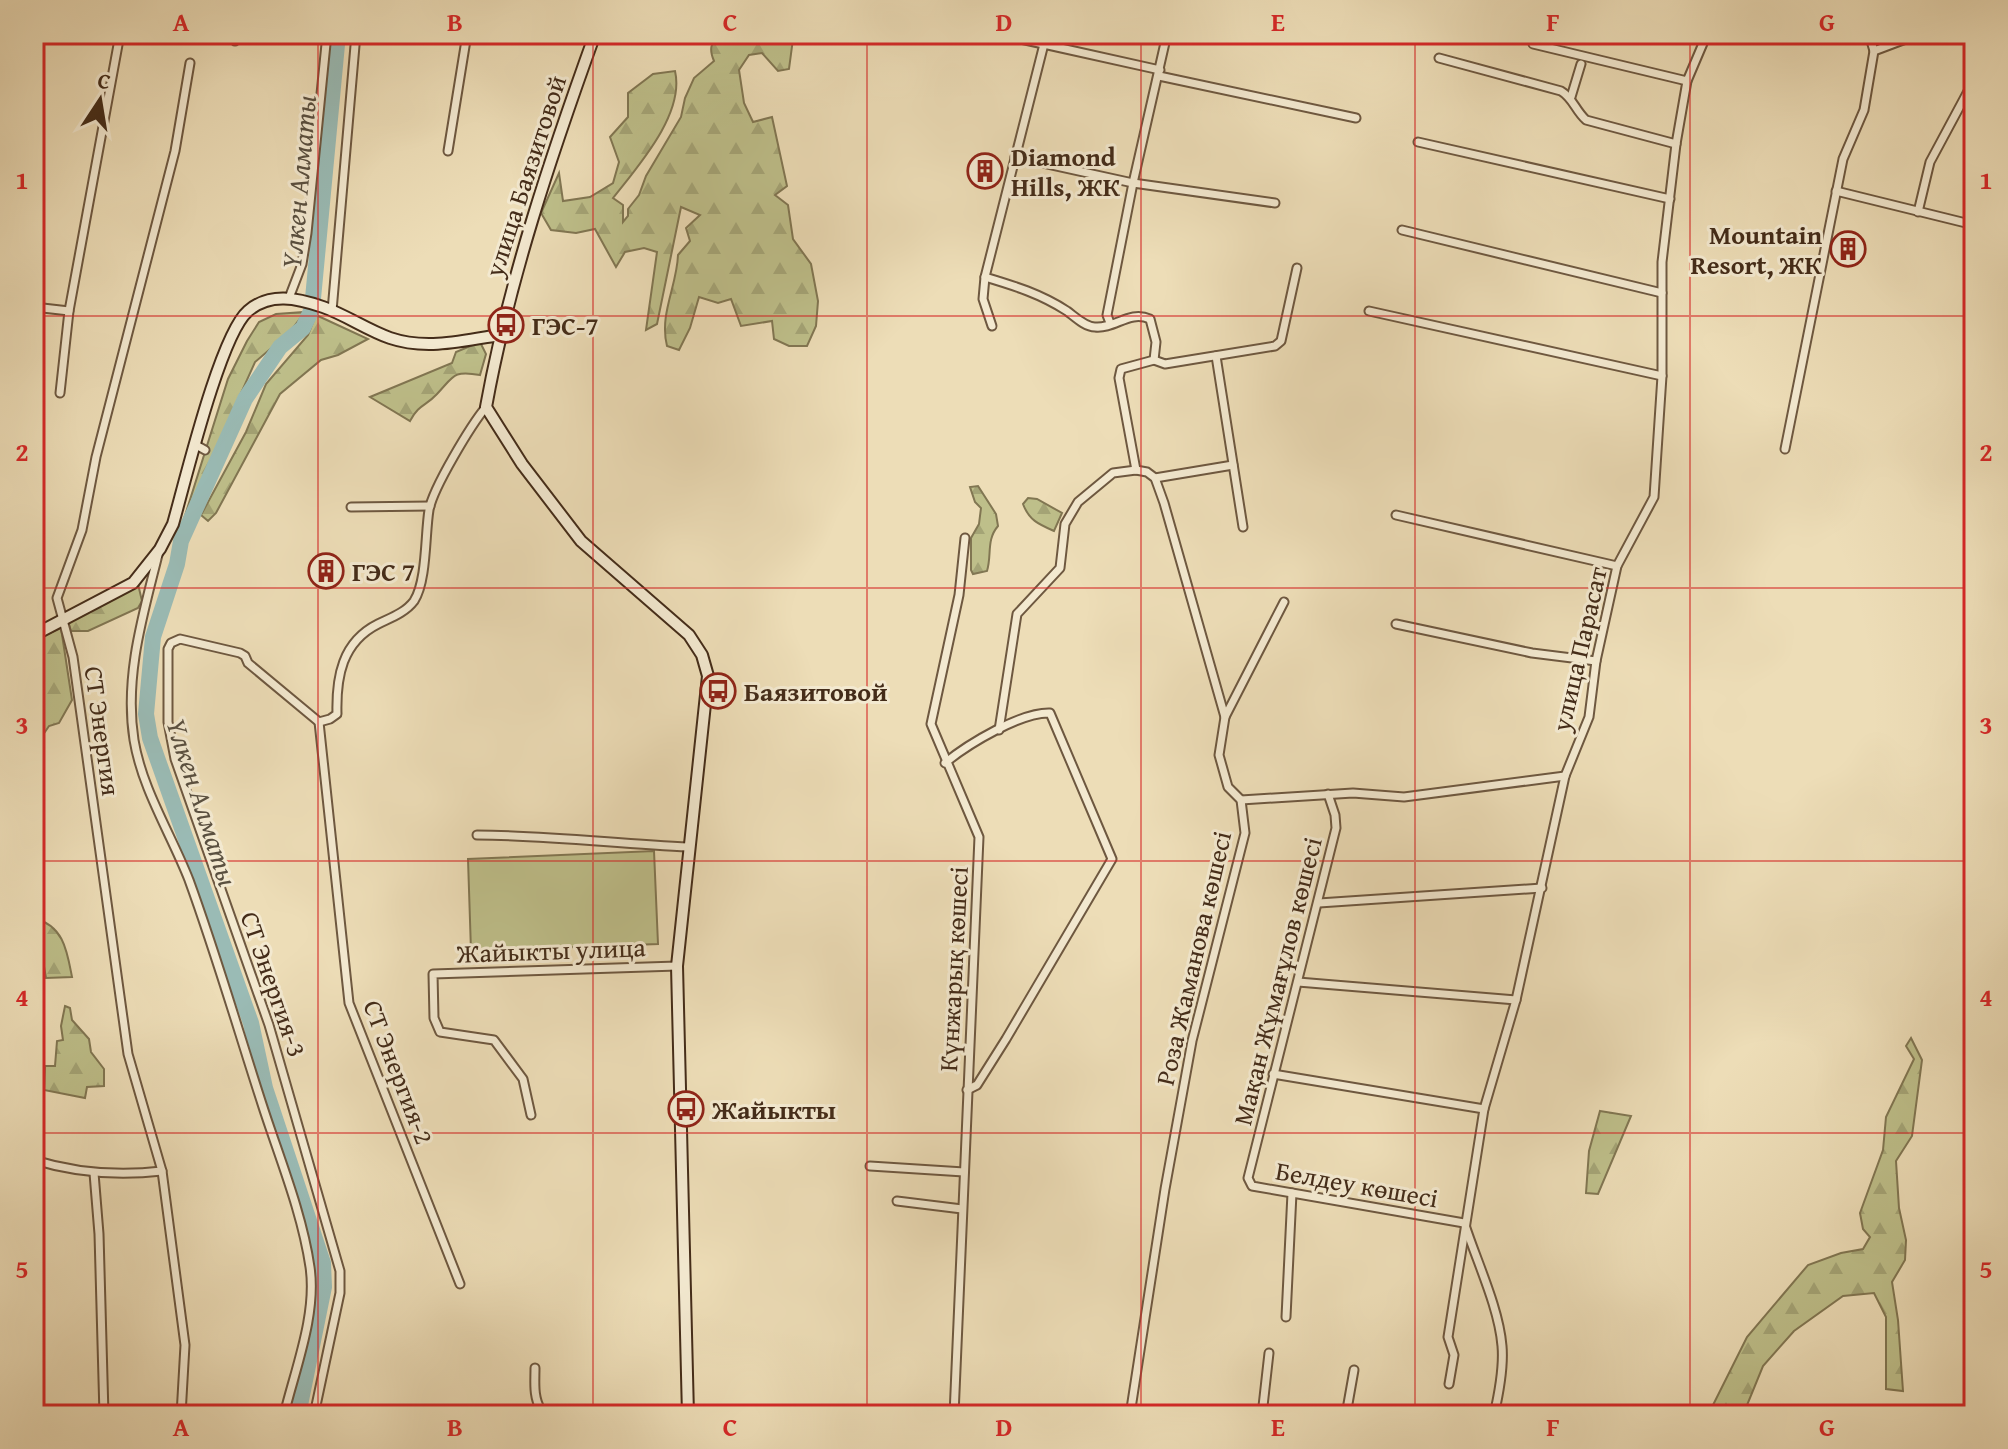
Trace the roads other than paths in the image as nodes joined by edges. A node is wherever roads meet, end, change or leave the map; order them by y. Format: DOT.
graph roads {
  1 [pos="120,34"];
  2 [pos="327,34"];
  3 [pos="356,34"];
  4 [pos="467,34"];
  5 [pos="595,34"];
  6 [pos="998,34"];
  7 [pos="1167,34"];
  8 [pos="1707,34"];
  9 [pos="1869,34"];
  10 [pos="1919,34"];
  11 [pos="1044,44"];
  12 [pos="1533,44"];
  13 [pos="1874,51"];
  14 [pos="1439,58"];
  15 [pos="190,63"];
  16 [pos="1581,64"];
  17 [pos="1159,73"];
  18 [pos="1974,80"];
  19 [pos="1687,81"];
  20 [pos="1571,97"];
  21 [pos="1356,118"];
  22 [pos="1418,142"];
  23 [pos="1676,144"];
  24 [pos="448,151"];
  25 [pos="1015,157"];
  26 [pos="1133,183"];
  27 [pos="1836,191"];
  28 [pos="1670,199"];
  29 [pos="1275,203"];
  30 [pos="1918,212"];
  31 [pos="1974,225"];
  32 [pos="1402,230"];
  33 [pos="1297,268"];
  34 [pos="985,277"];
  35 [pos="1662,293"];
  36 [pos="289,298"];
  37 [pos="34,307"];
  38 [pos="327,309"];
  39 [pos="69,311"];
  40 [pos="1369,311"];
  41 [pos="1110,323"];
  42 [pos="992,326"];
  43 [pos="499,335"];
  44 [pos="1216,356"];
  45 [pos="1154,360"];
  46 [pos="1662,376"];
  47 [pos="60,393"];
  48 [pos="486,407"];
  49 [pos="1785,449"];
  50 [pos="1233,465"];
  51 [pos="1136,470"];
  52 [pos="1155,478"];
  53 [pos="430,506"];
  54 [pos="351,507"];
  55 [pos="1396,515"];
  56 [pos="1243,527"];
  57 [pos="965,538"];
  58 [pos="160,549"];
  59 [pos="1617,566"];
  60 [pos="1284,602"];
  61 [pos="64,620"];
  62 [pos="1396,624"];
  63 [pos="34,635"];
  64 [pos="1596,661"];
  65 [pos="1225,717"];
  66 [pos="319,722"];
  67 [pos="999,730"];
  68 [pos="945,763"];
  69 [pos="1565,776"];
  70 [pos="1328,794"];
  71 [pos="1241,800"];
  72 [pos="477,835"];
  73 [pos="689,847"];
  74 [pos="1542,888"];
  75 [pos="1319,903"];
  76 [pos="677,966"];
  77 [pos="1298,982"];
  78 [pos="1516,1000"];
  79 [pos="1273,1074"];
  80 [pos="967,1090"];
  81 [pos="1484,1109"];
  82 [pos="531,1115"];
  83 [pos="34,1160"];
  84 [pos="870,1166"];
  85 [pos="162,1171"];
  86 [pos="964,1172"];
  87 [pos="94,1173"];
  88 [pos="1248,1178"];
  89 [pos="1292,1193"];
  90 [pos="897,1201"];
  91 [pos="962,1209"];
  92 [pos="1464,1223"];
  93 [pos="460,1284"];
  94 [pos="1286,1317"];
  95 [pos="1269,1353"];
  96 [pos="535,1368"];
  97 [pos="1354,1370"];
  98 [pos="1449,1384"];
  99 [pos="1974,1412"];
  100 [pos="104,1415"];
  101 [pos="181,1415"];
  102 [pos="284,1415"];
  103 [pos="314,1415"];
  104 [pos="560,1415"];
  105 [pos="688,1415"];
  106 [pos="954,1415"];
  107 [pos="1130,1415"];
  108 [pos="1262,1415"];
  109 [pos="1346,1415"];
  110 [pos="1494,1415"];
  111 [pos="1939,1415"];
  1 -- 39 [label="street"];
  2 -- 36 [label="street"];
  3 -- 38 [label="street"];
  4 -- 24 [label="street"];
  5 -- 43 [label="street, улица Баязитовой"];
  6 -- 11 [label="street"];
  7 -- 17 [label="street"];
  8 -- 19 [label="street, улица Парасат"];
  9 -- 13 [label="street"];
  10 -- 13 [label="street"];
  11 -- 17 [label="street"];
  11 -- 25 [label="street"];
  12 -- 19 [label="street"];
  13 -- 27 [label="street"];
  14 -- 20 [label="street"];
  15 -- 61 [label="street, СТ Энергия"];
  16 -- 20 [label="street"];
  17 -- 21 [label="street"];
  17 -- 26 [label="street"];
  18 -- 30 [label="street"];
  19 -- 23 [label="street, улица Парасат"];
  20 -- 23 [label="street"];
  22 -- 28 [label="street"];
  23 -- 28 [label="street, улица Парасат"];
  25 -- 26 [label="street"];
  25 -- 34 [label="street"];
  26 -- 29 [label="street"];
  26 -- 41 [label="street"];
  27 -- 30 [label="street"];
  27 -- 49 [label="street"];
  28 -- 35 [label="street, улица Парасат"];
  30 -- 31 [label="street"];
  32 -- 35 [label="street"];
  33 -- 44 [label="street"];
  34 -- 41 [label="street"];
  34 -- 42 [label="street"];
  35 -- 46 [label="street, улица Парасат"];
  36 -- 38 [label="street"];
  36 -- 58 [label="street"];
  37 -- 39 [label="street"];
  38 -- 43 [label="street"];
  39 -- 47 [label="street"];
  40 -- 46 [label="street"];
  41 -- 45 [label="street"];
  43 -- 48 [label="street, улица Баязитовой"];
  44 -- 45 [label="street"];
  44 -- 50 [label="street"];
  45 -- 51 [label="street"];
  46 -- 59 [label="street, улица Парасат"];
  48 -- 53 [label="street"];
  48 -- 73 [label="street"];
  50 -- 52 [label="street"];
  50 -- 56 [label="street"];
  51 -- 52 [label="street"];
  51 -- 67 [label="street"];
  52 -- 65 [label="street, Роза Жаманова көшесі"];
  53 -- 54 [label="street"];
  53 -- 66 [label="street"];
  55 -- 59 [label="street"];
  57 -- 68 [label="street, Күнжарық көшесі"];
  58 -- 61 [label="street"];
  58 -- 102 [label="street"];
  59 -- 64 [label="street, улица Парасат"];
  60 -- 65 [label="street"];
  61 -- 63 [label="street"];
  61 -- 85 [label="street, СТ Энергия"];
  62 -- 64 [label="street"];
  64 -- 69 [label="street, улица Парасат"];
  65 -- 71 [label="street, Роза Жаманова көшесі"];
  66 -- 93 [label="street, СТ Энергия-2"];
  66 -- 103 [label="street, СТ Энергия-3"];
  67 -- 68 [label="street"];
  67 -- 80 [label="street"];
  68 -- 80 [label="street, Күнжарық көшесі"];
  69 -- 70 [label="street"];
  69 -- 74 [label="street, улица Парасат"];
  70 -- 71 [label="street"];
  70 -- 75 [label="street, Мақан Жұмағұлов көшесі"];
  71 -- 107 [label="street, Роза Жаманова көшесі"];
  72 -- 73 [label="street"];
  73 -- 76 [label="street"];
  74 -- 75 [label="street"];
  74 -- 78 [label="street, улица Парасат"];
  75 -- 77 [label="street, Мақан Жұмағұлов көшесі"];
  76 -- 82 [label="street, Жайыкты улица"];
  76 -- 105 [label="street"];
  77 -- 78 [label="street"];
  77 -- 79 [label="street, Мақан Жұмағұлов көшесі"];
  78 -- 81 [label="street, улица Парасат"];
  79 -- 81 [label="street"];
  79 -- 88 [label="street, Мақан Жұмағұлов көшесі"];
  80 -- 86 [label="street, Күнжарық көшесі"];
  81 -- 92 [label="street, улица Парасат"];
  83 -- 87 [label="street"];
  84 -- 86 [label="street"];
  85 -- 87 [label="street"];
  85 -- 101 [label="street, СТ Энергия"];
  86 -- 91 [label="street, Күнжарық көшесі"];
  87 -- 100 [label="street"];
  88 -- 89 [label="street, Белдеу көшесі"];
  89 -- 92 [label="street, Белдеу көшесі"];
  89 -- 94 [label="street"];
  90 -- 91 [label="street"];
  91 -- 106 [label="street, Күнжарық көшесі"];
  92 -- 98 [label="street, улица Парасат"];
  92 -- 110 [label="street"];
  95 -- 108 [label="street"];
  96 -- 104 [label="street"];
  97 -- 109 [label="street"];
  99 -- 111 [label="street"];
}
